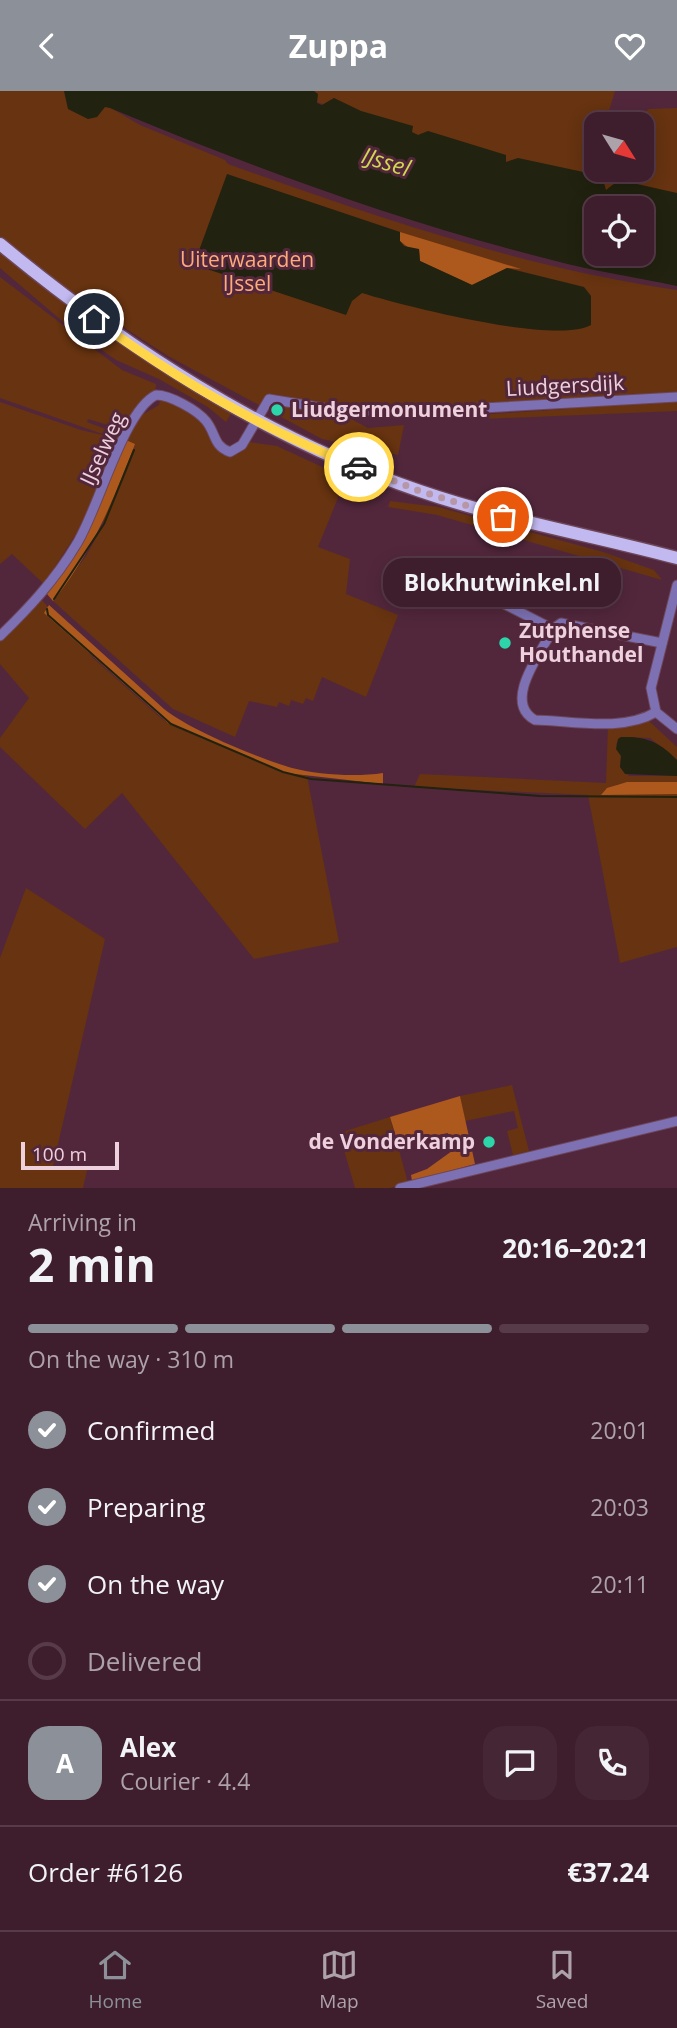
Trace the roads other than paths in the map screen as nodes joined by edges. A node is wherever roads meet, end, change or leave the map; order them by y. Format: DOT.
graph roads {
  1 [pos="0,244"];
  2 [pos="677,397"];
  3 [pos="257,419"];
  4 [pos="677,558"];
  5 [pos="455,579"];
  6 [pos="677,585"];
  7 [pos="553,629"];
  8 [pos="0,636"];
  9 [pos="662,643"];
  10 [pos="656,712"];
  11 [pos="677,729"];
  12 [pos="677,1121"];
  13 [pos="400,1188"];
  1 -- 3 [label="main road"];
  2 -- 3 [label="street, Liudgersdijk"];
  3 -- 4 [label="main road"];
  3 -- 8 [label="street, IJselweg"];
  5 -- 7 [label="street"];
  6 -- 9 [label="street"];
  7 -- 9 [label="street"];
  7 -- 10 [label="street"];
  9 -- 10 [label="street"];
  10 -- 11 [label="street"];
  12 -- 13 [label="street"];
}
